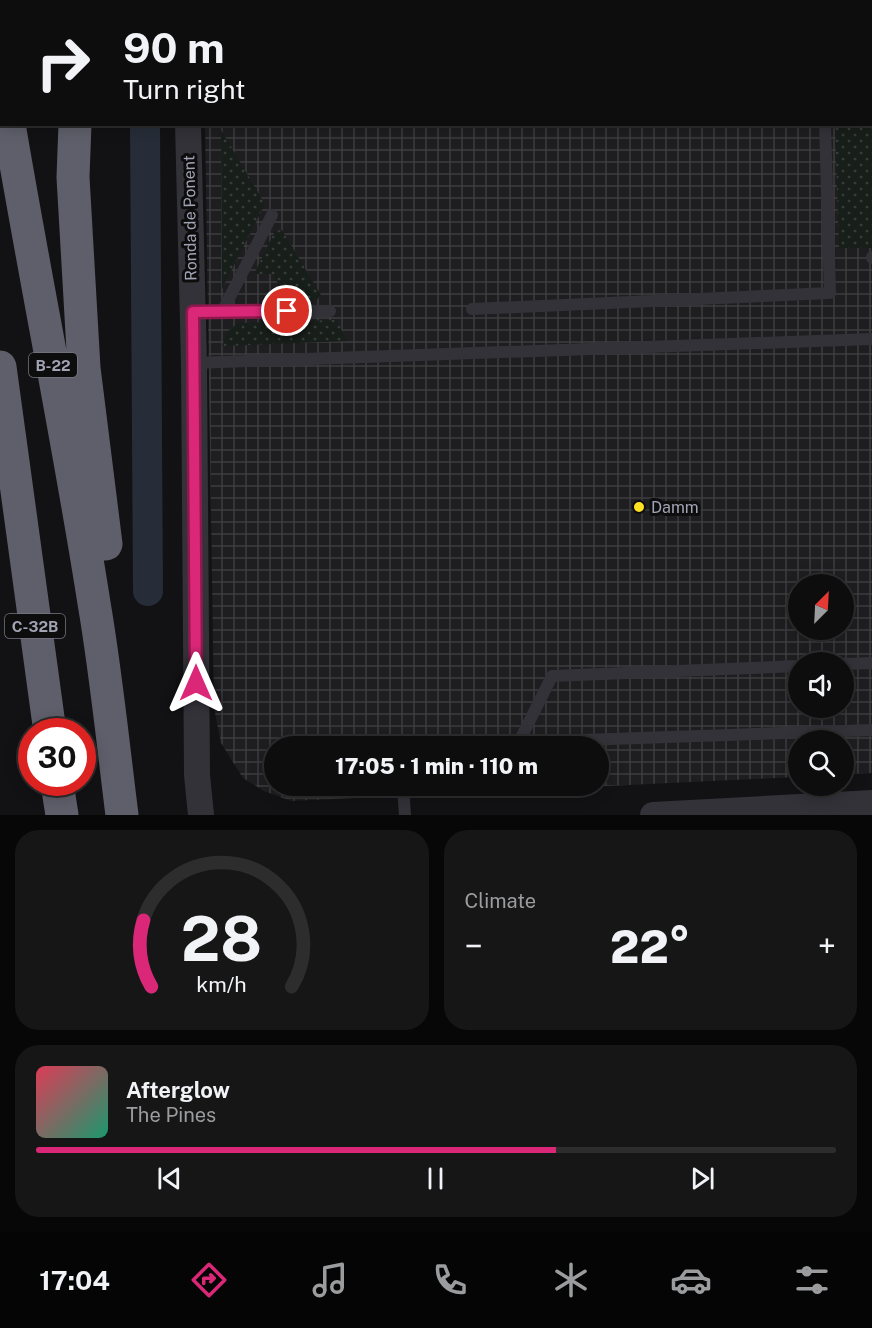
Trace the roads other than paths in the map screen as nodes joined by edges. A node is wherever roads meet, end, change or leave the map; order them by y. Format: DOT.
graph roads {
  1 [pos="9,126"];
  2 [pos="75,126"];
  3 [pos="188,126"];
  4 [pos="825,126"];
  5 [pos="272,215"];
  6 [pos="472,309"];
  7 [pos="330,311"];
  8 [pos="193,312"];
  9 [pos="222,312"];
  10 [pos="872,339"];
  11 [pos="194,363"];
  12 [pos="0,367"];
  13 [pos="0,475"];
  14 [pos="20,521"];
  15 [pos="95,605"];
  16 [pos="872,663"];
  17 [pos="854,664"];
  18 [pos="788,666"];
  19 [pos="48,718"];
  20 [pos="872,730"];
  21 [pos="522,736"];
  22 [pos="609,739"];
  23 [pos="59,796"];
  24 [pos="404,796"];
  25 [pos="872,803"];
  26 [pos="62,815"];
  27 [pos="122,815"];
  28 [pos="201,815"];
  29 [pos="405,815"];
  30 [pos="653,815"];
  1 -- 15 [label="highway, B-22"];
  2 -- 15 [label="highway"];
  3 -- 8 [label="street, Ronda de Ponent"];
  4 -- 6 [label="lane"];
  5 -- 9 [label="lane"];
  7 -- 9 [label="lane"];
  8 -- 9 [label="lane"];
  8 -- 11 [label="street, Ronda de Ponent"];
  10 -- 11 [label="lane"];
  11 -- 28 [label="street, Ronda de Ponent"];
  12 -- 14 [label="highway"];
  13 -- 14 [label="highway"];
  14 -- 19 [label="highway, C-32B"];
  15 -- 27 [label="highway"];
  16 -- 17 [label="lane"];
  18 -- 21 [label="lane"];
  20 -- 22 [label="lane"];
  23 -- 26 [label="highway"];
  24 -- 29 [label="lane"];
  25 -- 30 [label="street"];
}
